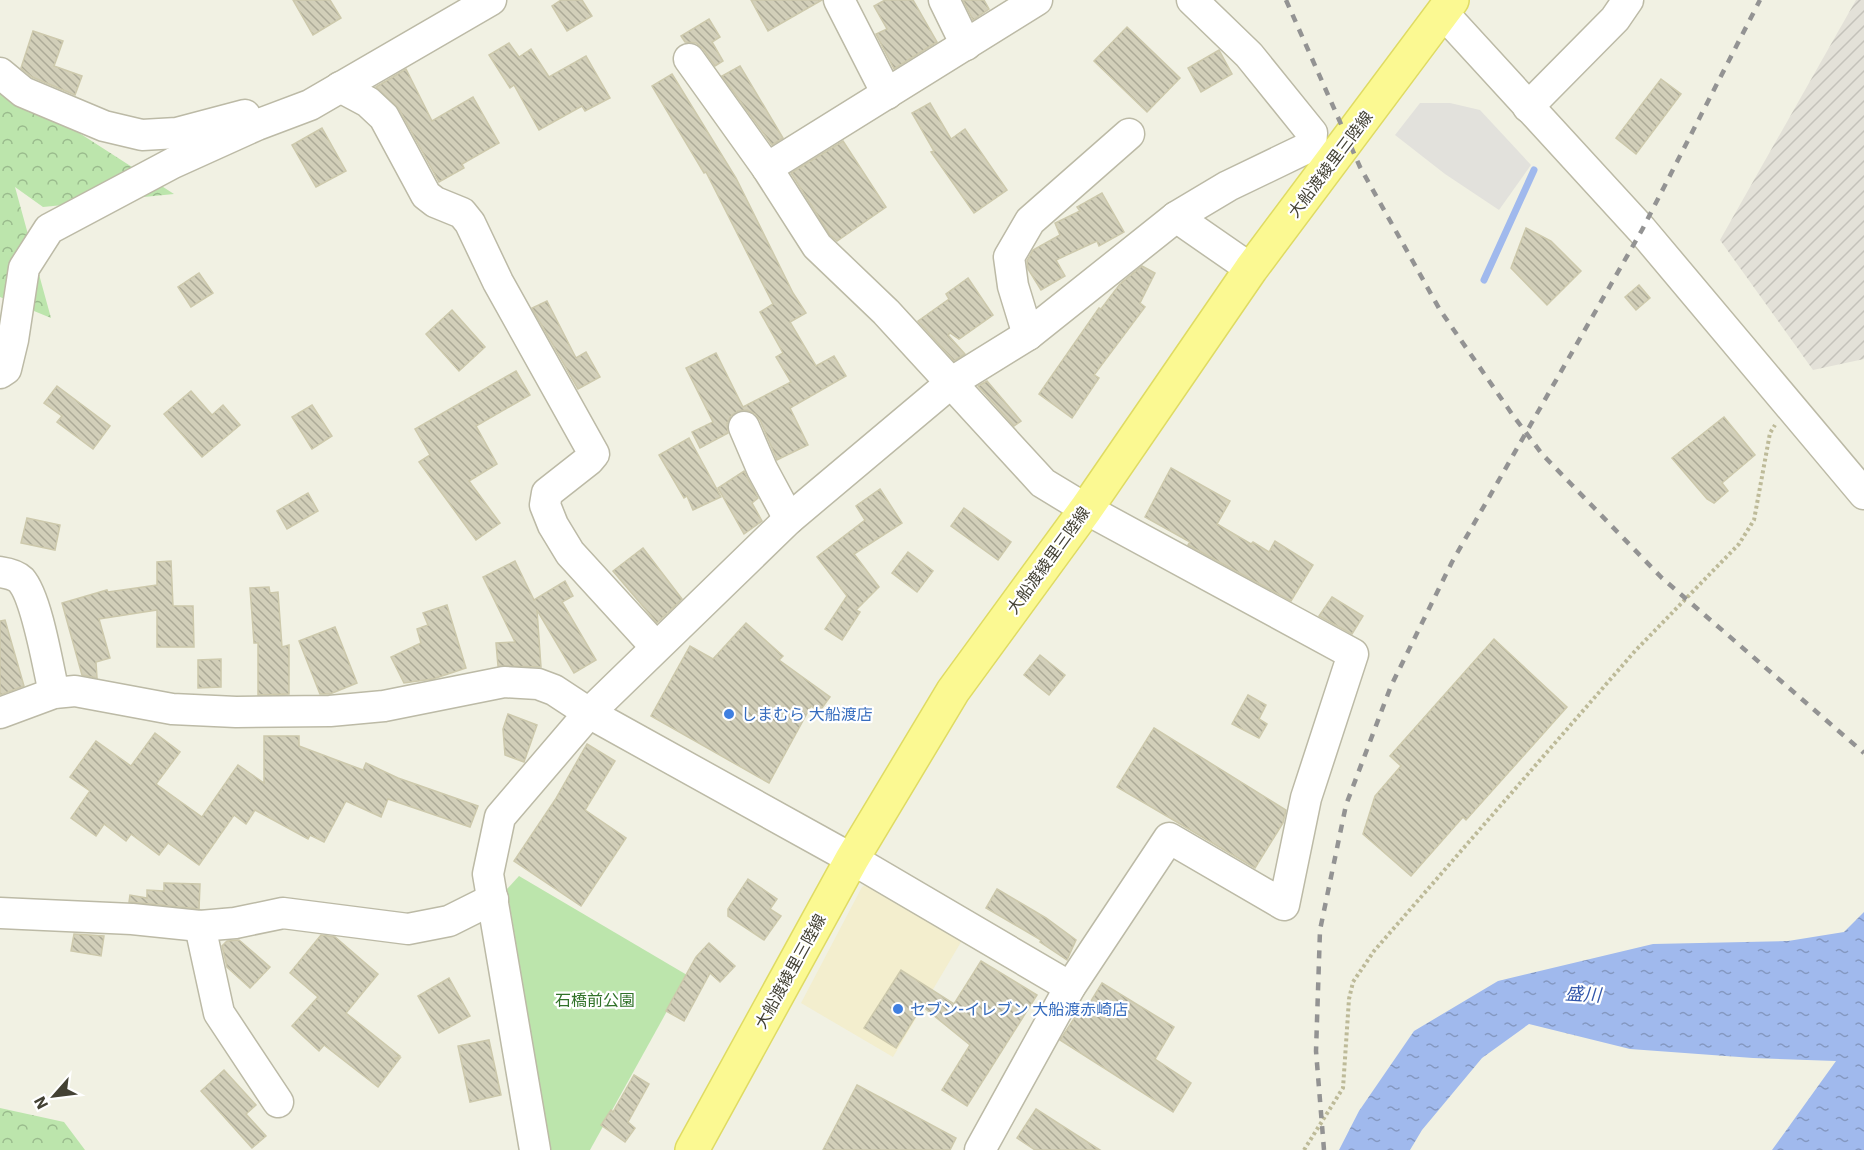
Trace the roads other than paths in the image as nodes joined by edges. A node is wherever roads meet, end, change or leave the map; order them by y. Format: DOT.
graph roads {
  1 [pos="491,0"];
  2 [pos="839,0"];
  3 [pos="944,0"];
  4 [pos="1037,0"];
  5 [pos="1191,0"];
  6 [pos="1628,0"];
  7 [pos="1447,6"];
  8 [pos="966,45"];
  9 [pos="689,59"];
  10 [pos="0,73"];
  11 [pos="340,87"];
  12 [pos="887,94"];
  13 [pos="310,105"];
  14 [pos="1528,107"];
  15 [pos="1129,134"];
  16 [pos="767,168"];
  17 [pos="1176,217"];
  18 [pos="1251,269"];
  19 [pos="1028,335"];
  20 [pos="0,374"];
  21 [pos="952,382"];
  22 [pos="744,427"];
  23 [pos="1864,494"];
  24 [pos="1086,508"];
  25 [pos="789,519"];
  26 [pos="0,572"];
  27 [pos="656,647"];
  28 [pos="54,693"];
  29 [pos="0,713"];
  30 [pos="590,713"];
  31 [pos="852,859"];
  32 [pos="493,899"];
  33 [pos="0,913"];
  34 [pos="200,926"];
  35 [pos="1070,987"];
  36 [pos="278,1102"];
  37 [pos="534,1150"];
  38 [pos="692,1150"];
  39 [pos="980,1150"];
  1 -- 11 [label="street"];
  2 -- 12 [label="street"];
  3 -- 8 [label="street"];
  4 -- 8 [label="street"];
  5 -- 17 [label="street"];
  6 -- 14 [label="street"];
  7 -- 14 [label="street"];
  7 -- 18 [label="main road, 大船渡綾里三陸線"];
  8 -- 12 [label="street"];
  9 -- 16 [label="street"];
  10 -- 13 [label="street"];
  11 -- 13 [label="street"];
  11 -- 27 [label="street"];
  12 -- 16 [label="street"];
  13 -- 20 [label="street"];
  14 -- 23 [label="street"];
  15 -- 19 [label="street"];
  16 -- 21 [label="street"];
  17 -- 18 [label="street"];
  17 -- 19 [label="street"];
  18 -- 24 [label="main road, 大船渡綾里三陸線"];
  19 -- 21 [label="street"];
  21 -- 24 [label="street"];
  21 -- 25 [label="street"];
  22 -- 25 [label="street"];
  24 -- 31 [label="main road, 大船渡綾里三陸線"];
  24 -- 35 [label="street"];
  25 -- 27 [label="street"];
  26 -- 28 [label="street"];
  27 -- 30 [label="street"];
  28 -- 29 [label="street"];
  28 -- 30 [label="street"];
  30 -- 31 [label="street"];
  30 -- 32 [label="street"];
  31 -- 35 [label="street"];
  31 -- 38 [label="main road, 大船渡綾里三陸線"];
  32 -- 34 [label="street"];
  32 -- 37 [label="street"];
  33 -- 34 [label="street"];
  34 -- 36 [label="street"];
  35 -- 39 [label="street"];
}
